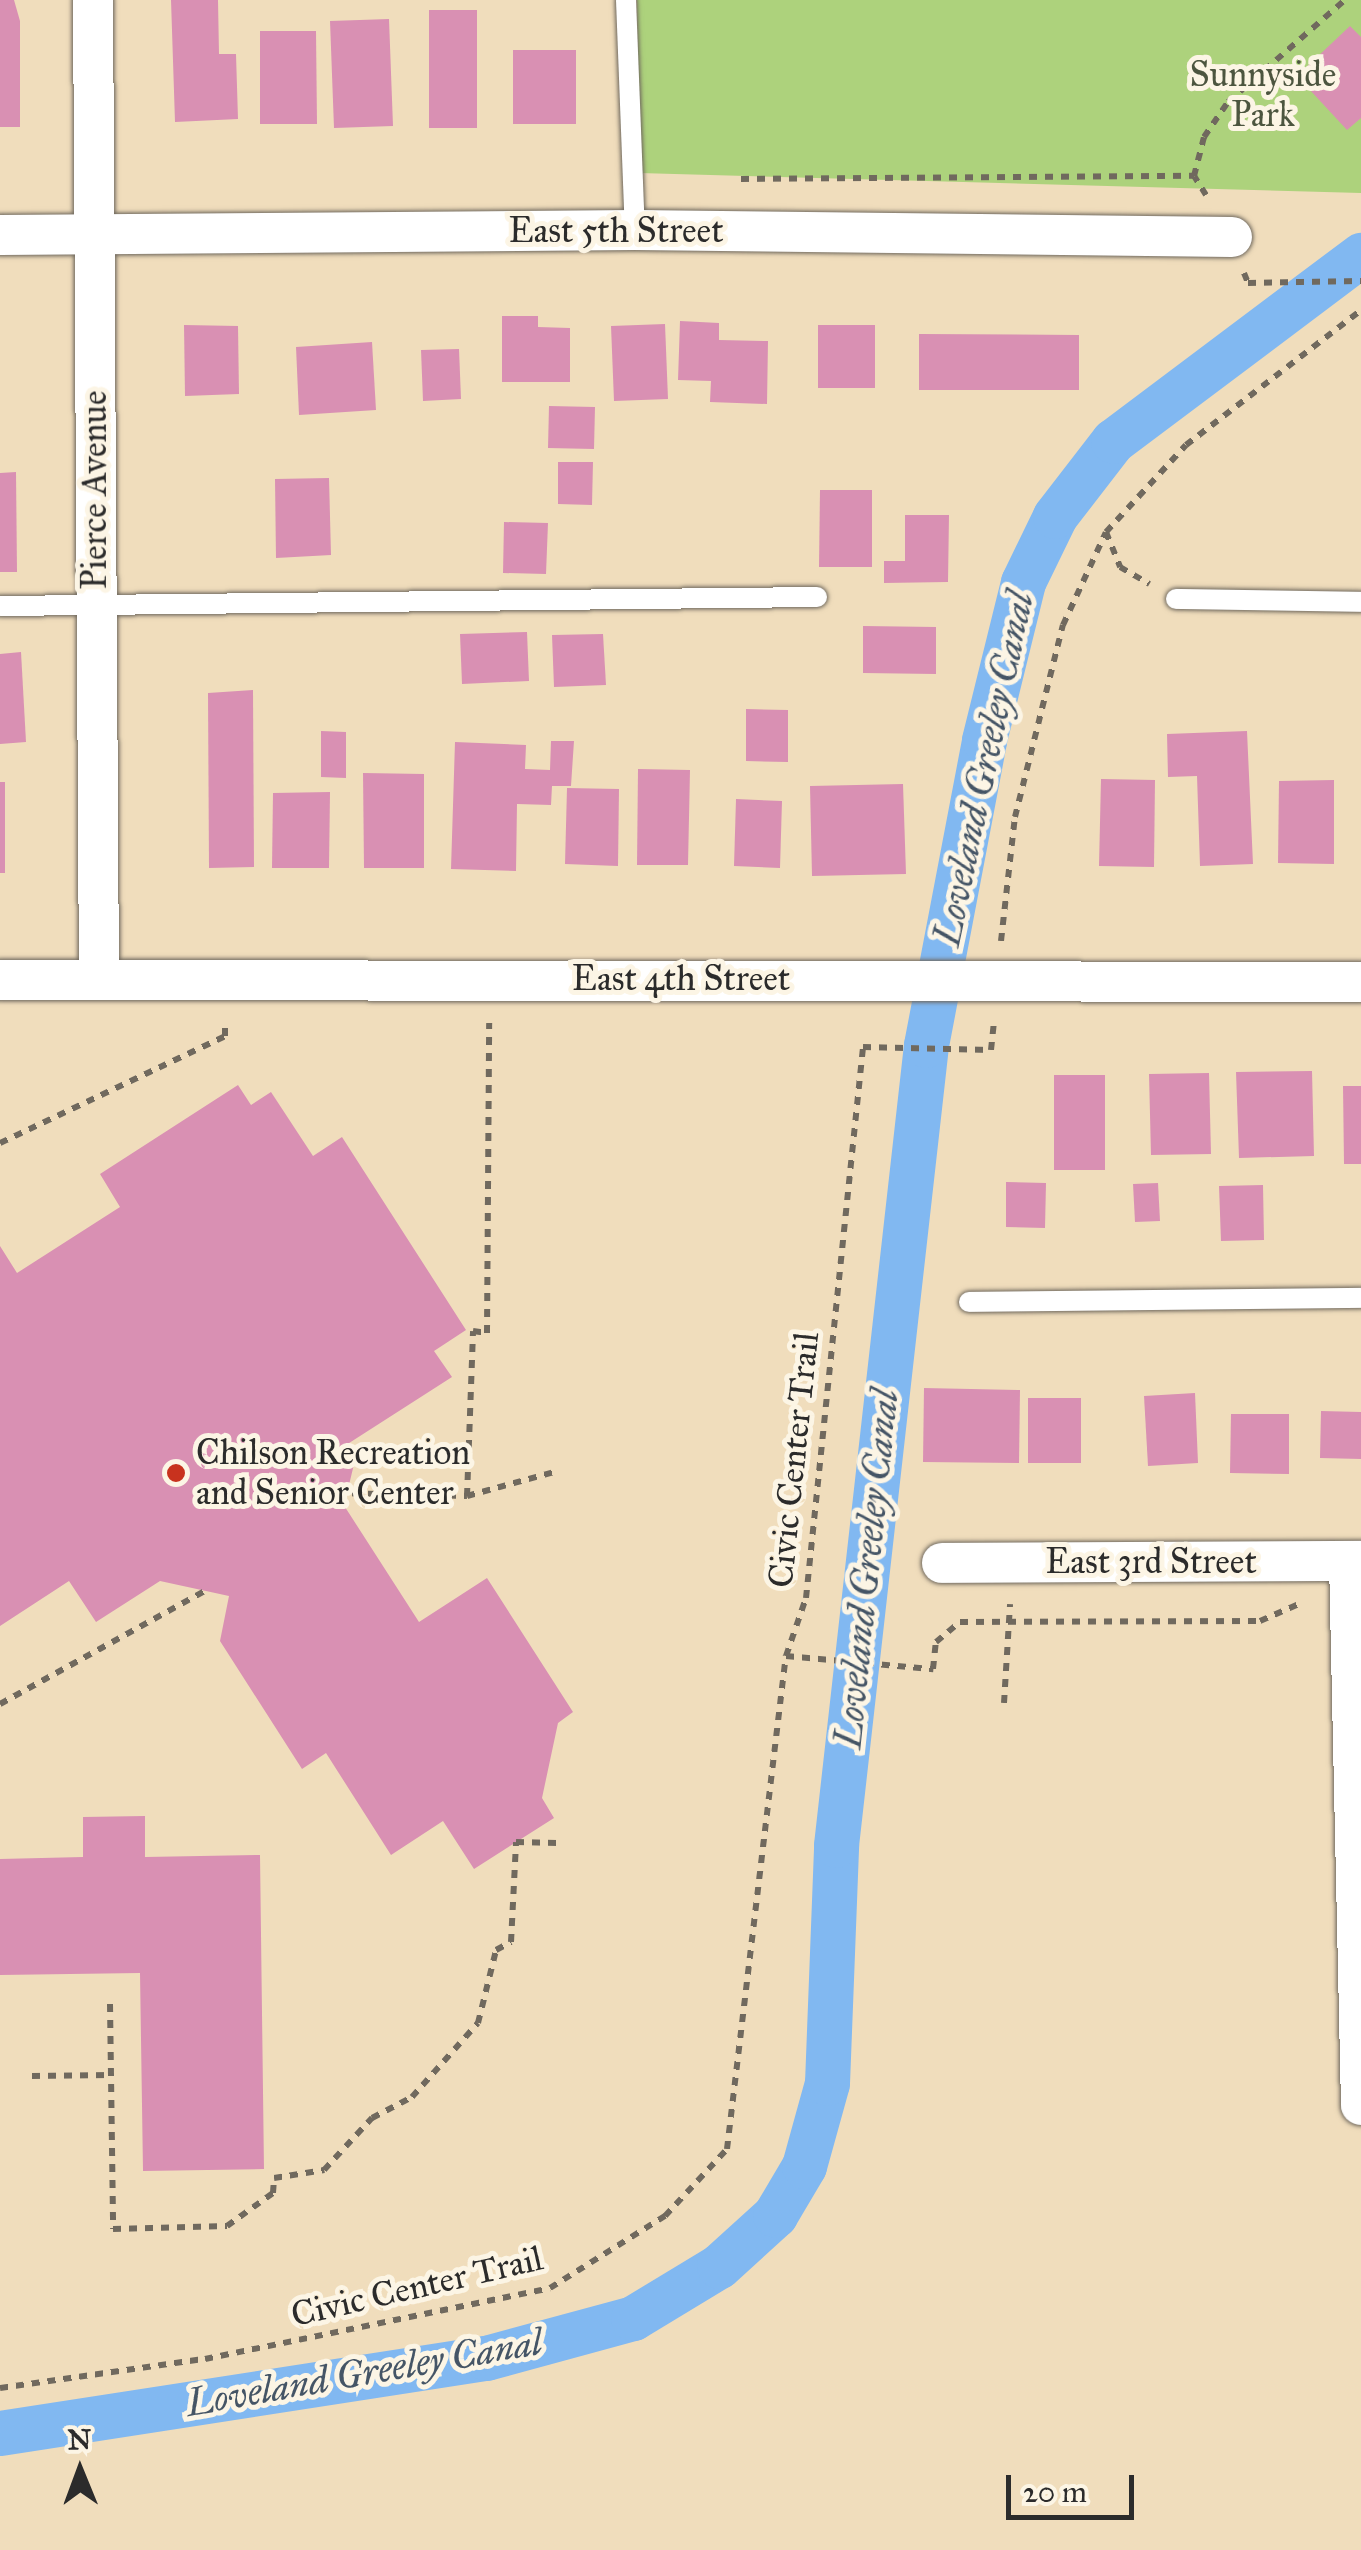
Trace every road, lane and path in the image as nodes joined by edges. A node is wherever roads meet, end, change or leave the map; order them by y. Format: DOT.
graph roads {
  1 [pos="93,0"];
  2 [pos="626,0"];
  3 [pos="1346,0"];
  4 [pos="1194,176"];
  5 [pos="741,179"];
  6 [pos="635,230"];
  7 [pos="93,234"];
  8 [pos="0,235"];
  9 [pos="1232,237"];
  10 [pos="1361,281"];
  11 [pos="1248,283"];
  12 [pos="1361,310"];
  13 [pos="1106,532"];
  14 [pos="817,596"];
  15 [pos="1176,599"];
  16 [pos="1361,602"];
  17 [pos="96,605"];
  18 [pos="0,606"];
  19 [pos="989,979"];
  20 [pos="0,980"];
  21 [pos="99,980"];
  22 [pos="1361,982"];
  23 [pos="225,1022"];
  24 [pos="489,1023"];
  25 [pos="0,1143"];
  26 [pos="1361,1298"];
  27 [pos="970,1302"];
  28 [pos="554,1472"];
  29 [pos="336,1493"];
  30 [pos="467,1496"];
  31 [pos="1355,1561"];
  32 [pos="942,1563"];
  33 [pos="1010,1563"];
  34 [pos="206,1591"];
  35 [pos="1009,1621"];
  36 [pos="786,1656"];
  37 [pos="1004,1703"];
  38 [pos="0,1704"];
  39 [pos="1358,1785"];
  40 [pos="557,1843"];
  41 [pos="110,2004"];
  42 [pos="111,2075"];
  43 [pos="32,2076"];
  44 [pos="1361,2105"];
  45 [pos="0,2388"];
  1 -- 7 [label="street, Pierce Avenue"];
  2 -- 6 [label="lane"];
  3 -- 4 [label="path"];
  4 -- 5 [label="path"];
  4 -- 9 [label="path"];
  6 -- 7 [label="street, East 5th Street"];
  6 -- 9 [label="street, East 5th Street"];
  7 -- 8 [label="street, East 5th Street"];
  7 -- 17 [label="street, Pierce Avenue"];
  10 -- 11 [label="path"];
  12 -- 13 [label="path, Civic Center Trail"];
  13 -- 15 [label="path"];
  13 -- 19 [label="path, Civic Center Trail"];
  14 -- 17 [label="lane"];
  15 -- 16 [label="lane"];
  17 -- 18 [label="lane"];
  17 -- 21 [label="street, Pierce Avenue"];
  19 -- 21 [label="street, East 4th Street"];
  19 -- 22 [label="street, East 4th Street"];
  19 -- 36 [label="path, Civic Center Trail"];
  20 -- 21 [label="street, East 4th Street"];
  23 -- 25 [label="path"];
  24 -- 30 [label="path"];
  26 -- 27 [label="lane"];
  28 -- 30 [label="path"];
  29 -- 30 [label="path"];
  31 -- 33 [label="street, East 3rd Street"];
  31 -- 35 [label="path"];
  31 -- 39 [label="street"];
  32 -- 33 [label="street, East 3rd Street"];
  33 -- 35 [label="path"];
  34 -- 38 [label="path"];
  35 -- 36 [label="path"];
  35 -- 37 [label="path"];
  36 -- 45 [label="path, Civic Center Trail"];
  39 -- 44 [label="street"];
  40 -- 42 [label="path"];
  41 -- 42 [label="path"];
  42 -- 43 [label="path"];
}
